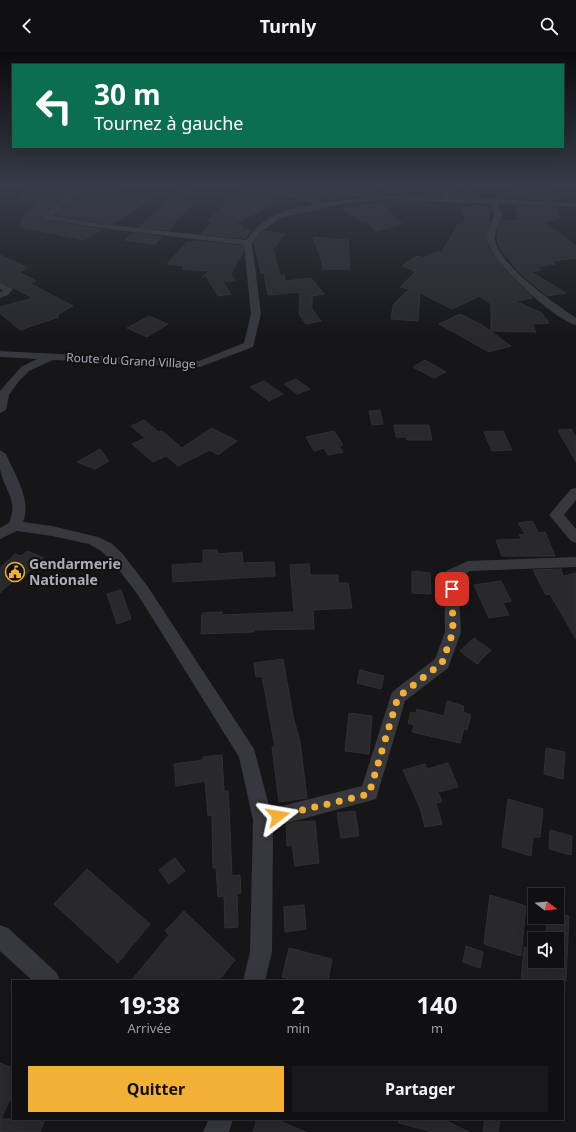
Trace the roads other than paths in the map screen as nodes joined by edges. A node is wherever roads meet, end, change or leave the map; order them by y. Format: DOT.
graph roads {
  1 [pos="179,235"];
  2 [pos="254,235"];
  3 [pos="492,235"];
  4 [pos="248,243"];
  5 [pos="0,284"];
  6 [pos="0,295"];
  7 [pos="576,322"];
  8 [pos="0,354"];
  9 [pos="51,357"];
  10 [pos="2,392"];
  11 [pos="0,410"];
  12 [pos="0,454"];
  13 [pos="576,492"];
  14 [pos="15,526"];
  15 [pos="0,534"];
  16 [pos="576,538"];
  17 [pos="576,562"];
  18 [pos="263,820"];
  19 [pos="0,936"];
  20 [pos="47,980"];
  21 [pos="254,980"];
  22 [pos="220,1120"];
  23 [pos="216,1132"];
  1 -- 4 [label="street"];
  2 -- 4 [label="street"];
  3 -- 7 [label="street"];
  4 -- 9 [label="street, Route du Grand Village"];
  5 -- 6 [label="street"];
  8 -- 9 [label="street"];
  9 -- 10 [label="street, Route du Grand Village"];
  10 -- 11 [label="street, Route du Grand Village"];
  12 -- 14 [label="street"];
  13 -- 16 [label="street"];
  14 -- 15 [label="street"];
  14 -- 18 [label="street"];
  17 -- 18 [label="street"];
  18 -- 21 [label="street"];
  19 -- 20 [label="street"];
  22 -- 23 [label="street"];
}
